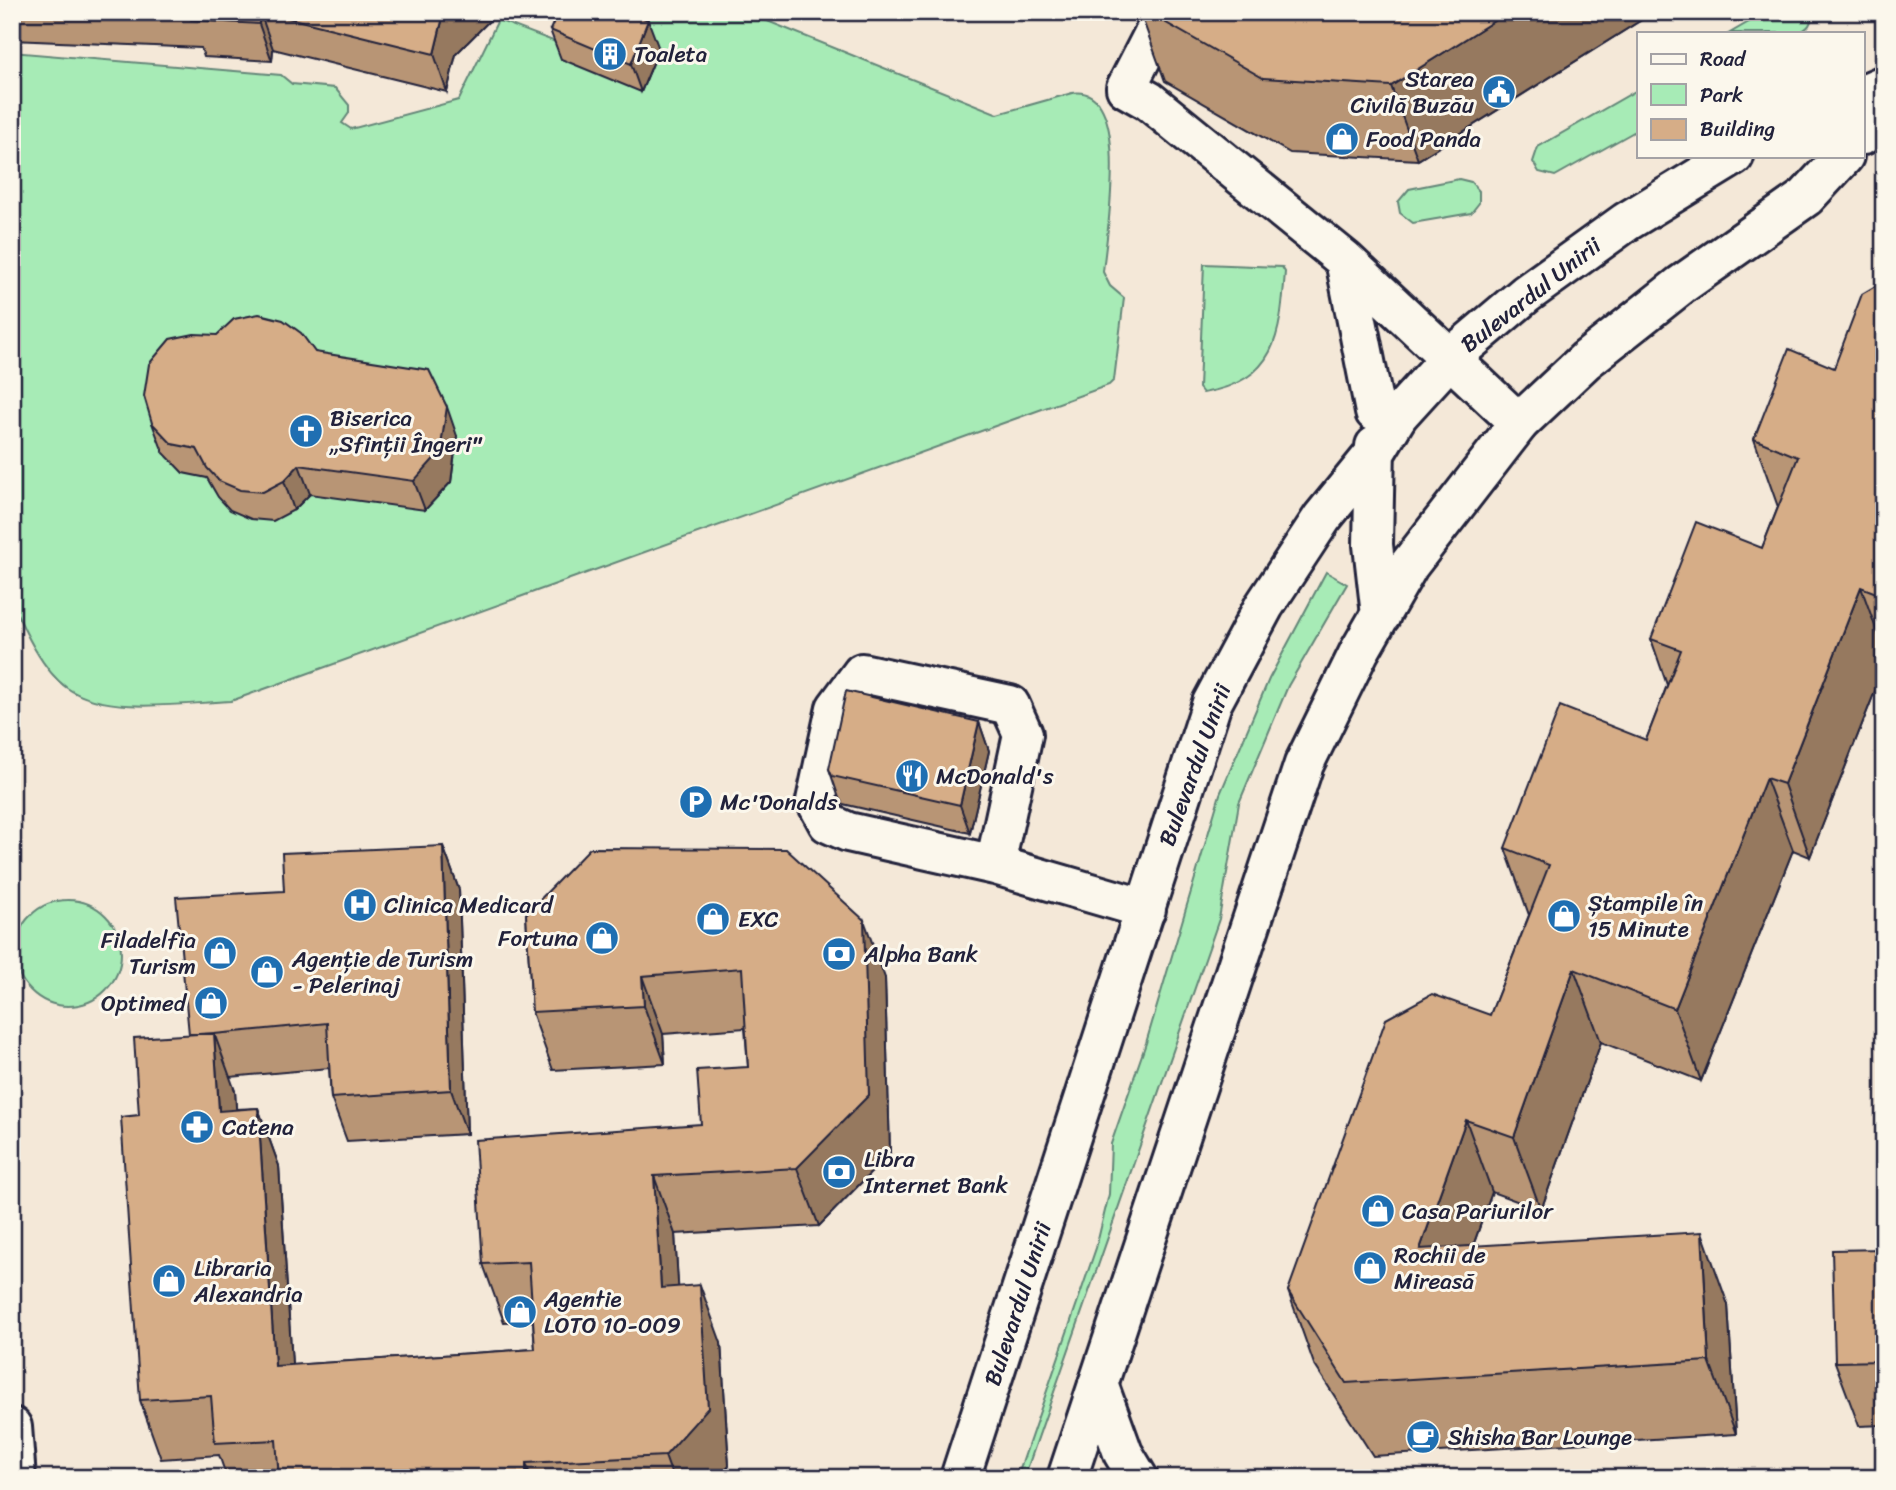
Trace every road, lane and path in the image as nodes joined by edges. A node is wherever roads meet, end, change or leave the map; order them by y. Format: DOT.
graph roads {
  1 [pos="1165,12"];
  2 [pos="1884,85"];
  3 [pos="1864,94"];
  4 [pos="1884,113"];
  5 [pos="1864,134"];
  6 [pos="1731,158"];
  7 [pos="1842,158"];
  8 [pos="1345,260"];
  9 [pos="1449,359"];
  10 [pos="1386,413"];
  11 [pos="1519,423"];
  12 [pos="1375,453"];
  13 [pos="1381,615"];
  14 [pos="995,865"];
  15 [pos="1146,909"];
  16 [pos="1098,1384"];
  17 [pos="12,1427"];
  18 [pos="16,1478"];
  19 [pos="961,1478"];
  20 [pos="1067,1478"];
  21 [pos="1138,1478"];
  1 -- 8 [label="main road"];
  2 -- 3 [label="main road"];
  4 -- 5 [label="main road"];
  6 -- 9 [label="main road, Bulevardul Unirii"];
  7 -- 11 [label="main road"];
  8 -- 9 [label="main road"];
  8 -- 10 [label="main road"];
  9 -- 10 [label="main road, Bulevardul Unirii"];
  9 -- 11 [label="main road"];
  10 -- 12 [label="main road, Bulevardul Unirii"];
  11 -- 13 [label="main road"];
  12 -- 13 [label="main road"];
  12 -- 15 [label="main road, Bulevardul Unirii"];
  13 -- 16 [label="main road"];
  14 -- 14 [label="main road"];
  14 -- 15 [label="main road"];
  15 -- 19 [label="main road, Bulevardul Unirii"];
  16 -- 20 [label="main road"];
  16 -- 21 [label="main road"];
  17 -- 18 [label="main road"];
}
